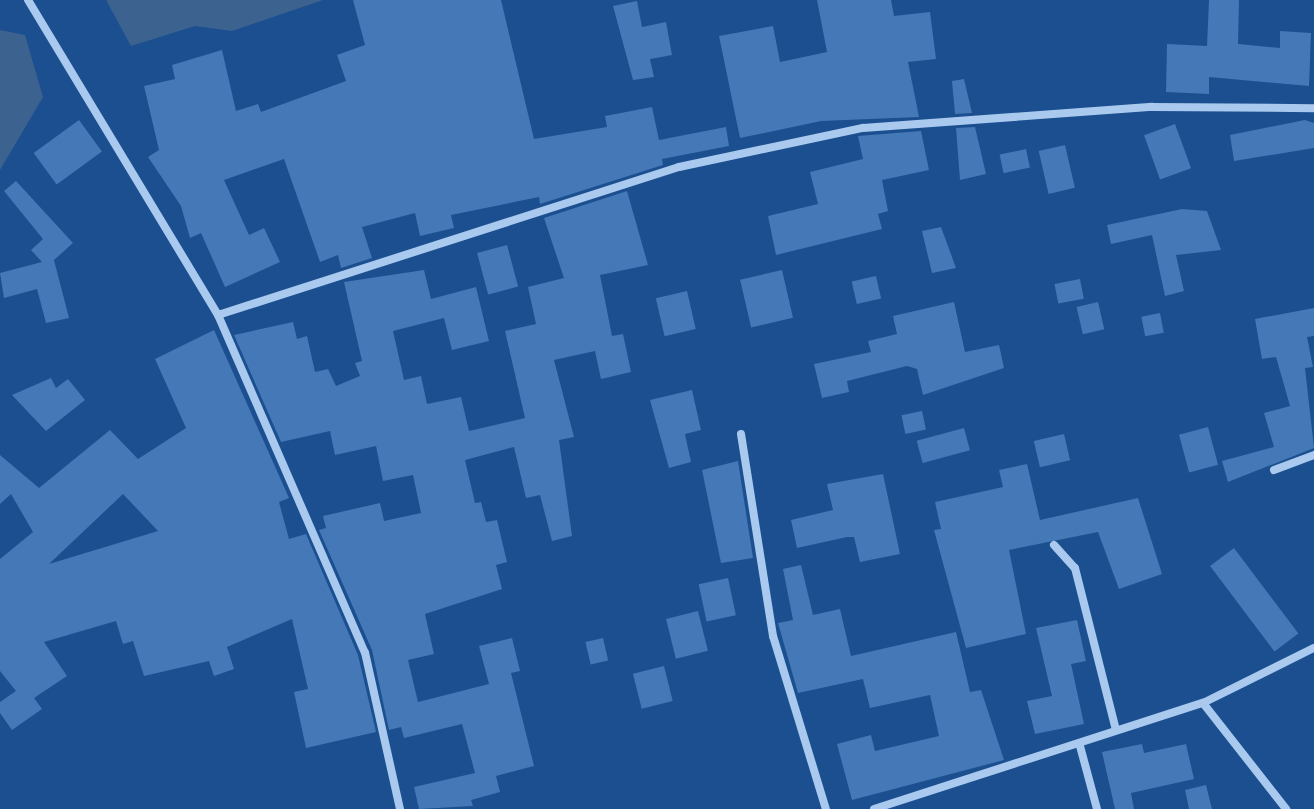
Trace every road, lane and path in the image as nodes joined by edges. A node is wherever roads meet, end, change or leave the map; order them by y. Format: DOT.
graph roads {
  1 [pos="28,0"];
  2 [pos="1314,108"];
  3 [pos="218,315"];
  4 [pos="741,434"];
  5 [pos="1314,455"];
  6 [pos="1274,470"];
  7 [pos="1054,545"];
  8 [pos="1314,648"];
  9 [pos="1203,703"];
  10 [pos="1116,730"];
  11 [pos="1080,746"];
  12 [pos="400,809"];
  13 [pos="826,809"];
  14 [pos="874,809"];
  15 [pos="1097,809"];
  16 [pos="1286,809"];
  1 -- 3 [label="street"];
  2 -- 3 [label="street"];
  3 -- 12 [label="street"];
  4 -- 13 [label="street"];
  5 -- 6 [label="street"];
  7 -- 10 [label="street"];
  8 -- 9 [label="street"];
  9 -- 10 [label="street"];
  9 -- 16 [label="street"];
  10 -- 11 [label="street"];
  11 -- 14 [label="street"];
  11 -- 15 [label="street"];
}
